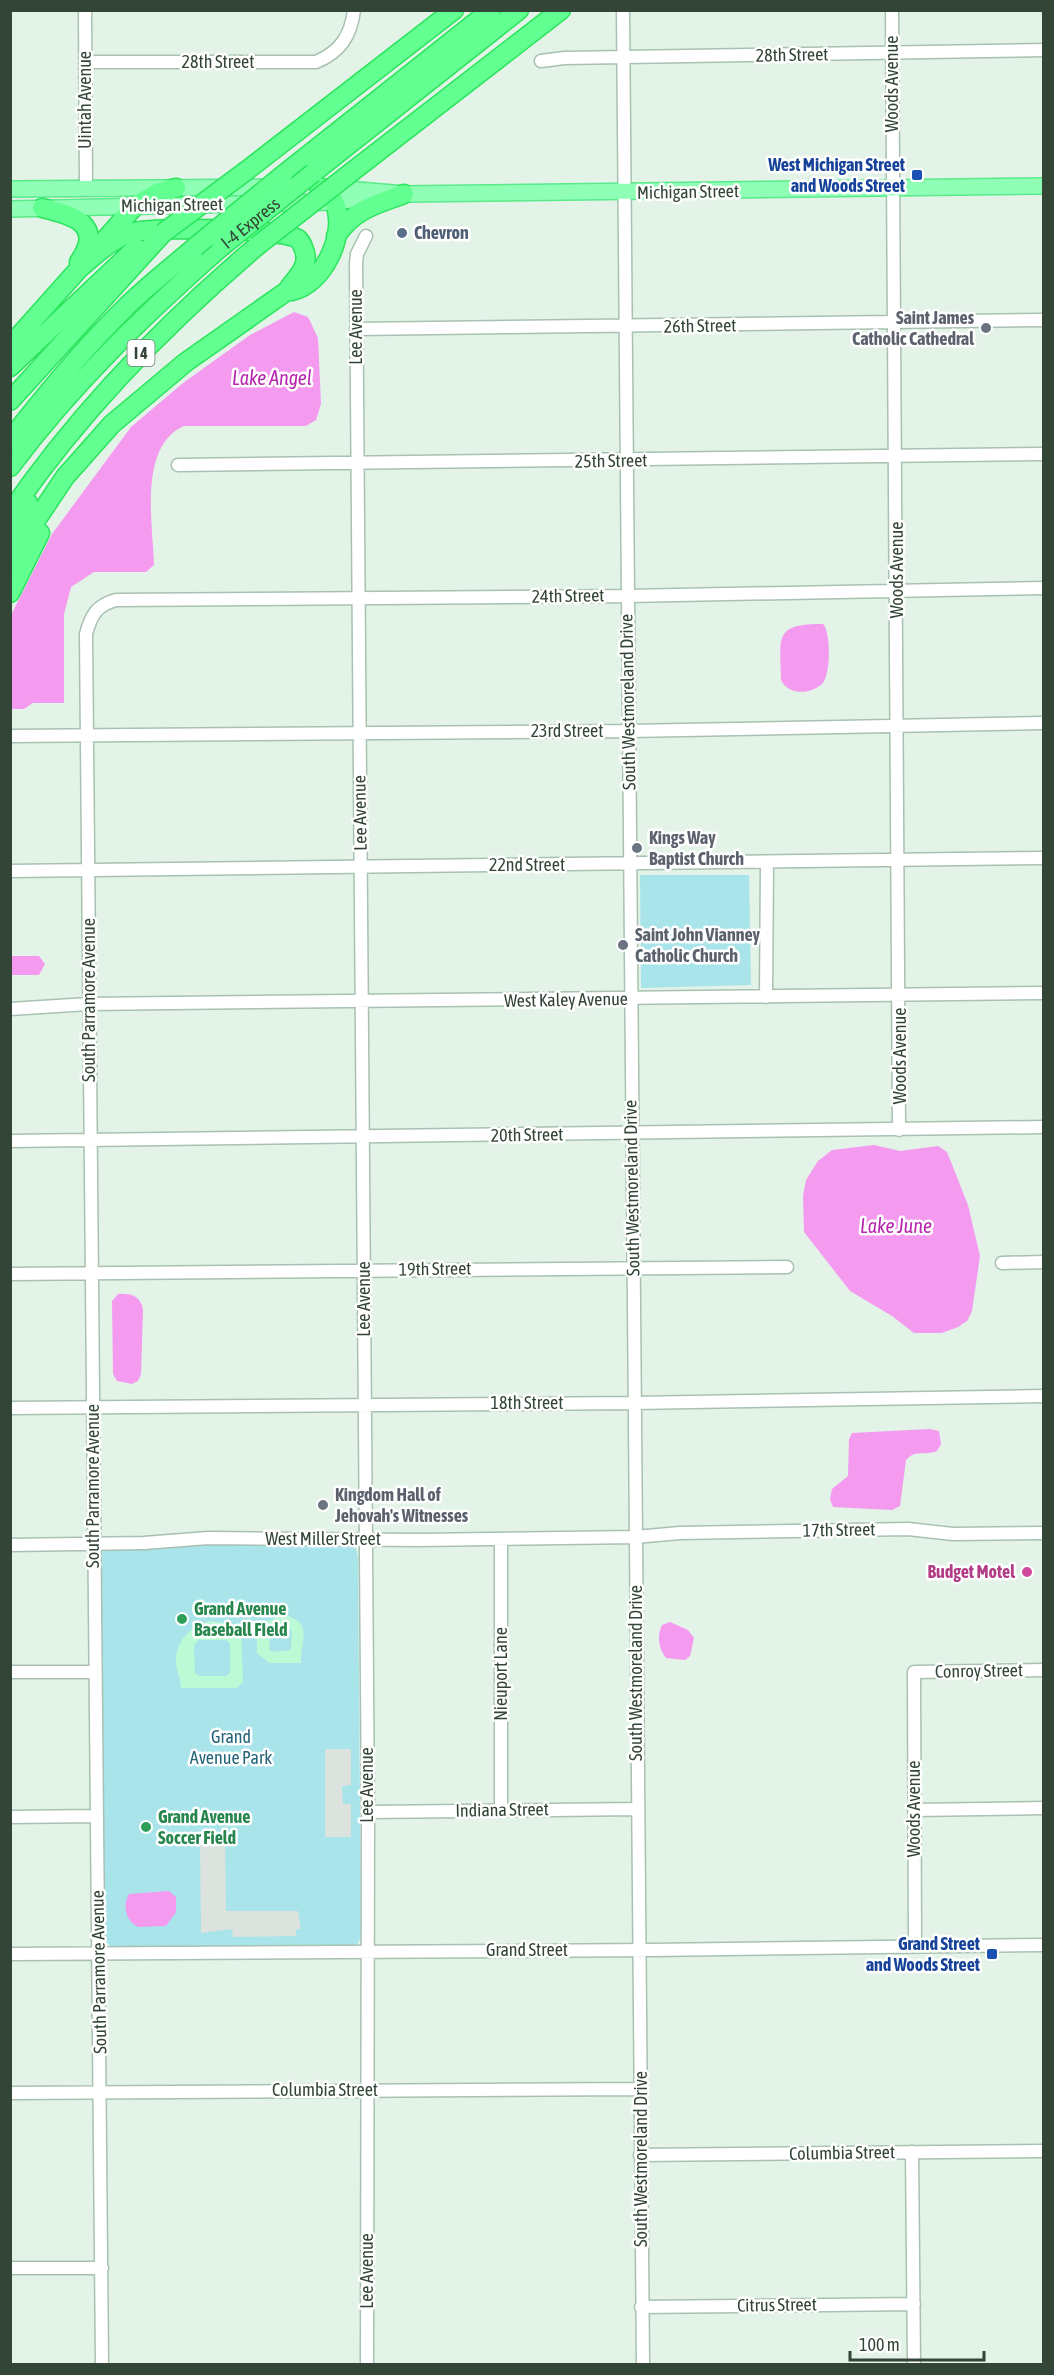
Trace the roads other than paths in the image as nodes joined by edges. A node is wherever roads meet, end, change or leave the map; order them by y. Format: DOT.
graph roads {
  1 [pos="85,10"];
  2 [pos="354,10"];
  3 [pos="454,10"];
  4 [pos="490,10"];
  5 [pos="519,10"];
  6 [pos="561,10"];
  7 [pos="623,10"];
  8 [pos="892,10"];
  9 [pos="1044,50"];
  10 [pos="892,53"];
  11 [pos="624,57"];
  12 [pos="541,61"];
  13 [pos="85,62"];
  14 [pos="316,180"];
  15 [pos="1044,186"];
  16 [pos="176,188"];
  17 [pos="10,189"];
  18 [pos="86,189"];
  19 [pos="893,189"];
  20 [pos="624,193"];
  21 [pos="404,194"];
  22 [pos="334,202"];
  23 [pos="135,206"];
  24 [pos="42,208"];
  25 [pos="10,209"];
  26 [pos="163,233"];
  27 [pos="336,236"];
  28 [pos="366,236"];
  29 [pos="81,267"];
  30 [pos="287,291"];
  31 [pos="35,317"];
  32 [pos="1044,320"];
  33 [pos="894,322"];
  34 [pos="625,327"];
  35 [pos="356,329"];
  36 [pos="10,346"];
  37 [pos="10,367"];
  38 [pos="158,386"];
  39 [pos="10,401"];
  40 [pos="10,440"];
  41 [pos="1044,454"];
  42 [pos="896,456"];
  43 [pos="627,461"];
  44 [pos="356,463"];
  45 [pos="178,465"];
  46 [pos="10,466"];
  47 [pos="38,472"];
  48 [pos="10,513"];
  49 [pos="10,533"];
  50 [pos="10,559"];
  51 [pos="1044,588"];
  52 [pos="897,590"];
  53 [pos="10,593"];
  54 [pos="627,596"];
  55 [pos="358,599"];
  56 [pos="96,610"];
  57 [pos="1044,723"];
  58 [pos="898,725"];
  59 [pos="629,731"];
  60 [pos="359,732"];
  61 [pos="10,736"];
  62 [pos="89,736"];
  63 [pos="1044,858"];
  64 [pos="898,860"];
  65 [pos="767,862"];
  66 [pos="630,865"];
  67 [pos="361,866"];
  68 [pos="89,870"];
  69 [pos="10,871"];
  70 [pos="1044,993"];
  71 [pos="900,995"];
  72 [pos="766,997"];
  73 [pos="630,999"];
  74 [pos="10,1001"];
  75 [pos="362,1002"];
  76 [pos="88,1004"];
  77 [pos="10,1009"];
  78 [pos="1044,1127"];
  79 [pos="899,1130"];
  80 [pos="632,1134"];
  81 [pos="362,1137"];
  82 [pos="10,1140"];
  83 [pos="91,1140"];
  84 [pos="1044,1262"];
  85 [pos="1002,1263"];
  86 [pos="633,1267"];
  87 [pos="787,1267"];
  88 [pos="364,1270"];
  89 [pos="90,1273"];
  90 [pos="10,1274"];
  91 [pos="1044,1396"];
  92 [pos="634,1403"];
  93 [pos="365,1404"];
  94 [pos="93,1407"];
  95 [pos="10,1408"];
  96 [pos="1044,1533"];
  97 [pos="635,1537"];
  98 [pos="365,1539"];
  99 [pos="501,1539"];
  100 [pos="93,1544"];
  101 [pos="10,1545"];
  102 [pos="1044,1670"];
  103 [pos="10,1672"];
  104 [pos="94,1672"];
  105 [pos="914,1672"];
  106 [pos="1044,1808"];
  107 [pos="637,1809"];
  108 [pos="914,1809"];
  109 [pos="501,1810"];
  110 [pos="368,1812"];
  111 [pos="96,1816"];
  112 [pos="10,1817"];
  113 [pos="1044,1945"];
  114 [pos="915,1947"];
  115 [pos="639,1950"];
  116 [pos="368,1951"];
  117 [pos="99,1953"];
  118 [pos="10,1954"];
  119 [pos="640,2088"];
  120 [pos="367,2090"];
  121 [pos="100,2092"];
  122 [pos="10,2093"];
  123 [pos="1044,2151"];
  124 [pos="912,2152"];
  125 [pos="640,2155"];
  126 [pos="10,2268"];
  127 [pos="102,2268"];
  128 [pos="914,2304"];
  129 [pos="641,2307"];
  130 [pos="102,2364"];
  131 [pos="367,2364"];
  132 [pos="643,2364"];
  133 [pos="914,2364"];
  1 -- 13 [label="street, Uintah Avenue"];
  2 -- 13 [label="street, 28th Street"];
  3 -- 26 [label="highway, bridge"];
  4 -- 40 [label="highway, I-4 Express, bridge"];
  5 -- 14 [label="highway, I-4 Express"];
  6 -- 47 [label="highway, I 4, bridge"];
  7 -- 11 [label="street, South Westmoreland Drive"];
  8 -- 10 [label="street, Woods Avenue"];
  9 -- 10 [label="street, 28th Street"];
  10 -- 11 [label="street, 28th Street"];
  10 -- 19 [label="street, Woods Avenue"];
  11 -- 12 [label="street, 28th Street"];
  11 -- 20 [label="street, South Westmoreland Drive"];
  13 -- 18 [label="street, Uintah Avenue"];
  14 -- 16 [label="main road, Michigan Street"];
  14 -- 21 [label="main road, Michigan Street"];
  14 -- 22 [label="highway"];
  14 -- 46 [label="highway, I-4 Express, bridge"];
  15 -- 19 [label="main road, Michigan Street"];
  16 -- 18 [label="main road, Michigan Street"];
  16 -- 23 [label="highway"];
  17 -- 18 [label="main road, Michigan Street"];
  19 -- 20 [label="main road, Michigan Street"];
  19 -- 33 [label="street, Woods Avenue"];
  20 -- 21 [label="main road, Michigan Street"];
  20 -- 34 [label="street, South Westmoreland Drive"];
  21 -- 22 [label="main road, Michigan Street"];
  21 -- 27 [label="highway"];
  22 -- 23 [label="main road, Michigan Street"];
  22 -- 27 [label="highway"];
  23 -- 24 [label="main road, Michigan Street"];
  23 -- 29 [label="highway"];
  24 -- 25 [label="main road, Michigan Street"];
  24 -- 31 [label="highway"];
  26 -- 37 [label="highway"];
  26 -- 39 [label="highway"];
  27 -- 30 [label="highway"];
  28 -- 35 [label="street, Lee Avenue"];
  29 -- 30 [label="highway"];
  29 -- 31 [label="highway"];
  30 -- 38 [label="highway"];
  31 -- 36 [label="highway"];
  32 -- 33 [label="street, 26th Street"];
  33 -- 34 [label="street, 26th Street"];
  33 -- 42 [label="street, Woods Avenue"];
  34 -- 35 [label="street, 26th Street"];
  34 -- 43 [label="street, South Westmoreland Drive"];
  35 -- 44 [label="street, Lee Avenue"];
  38 -- 50 [label="highway"];
  38 -- 53 [label="highway"];
  41 -- 42 [label="street, 25th Street"];
  42 -- 43 [label="street, 25th Street"];
  42 -- 52 [label="street, Woods Avenue"];
  43 -- 44 [label="street, 25th Street"];
  43 -- 54 [label="street, South Westmoreland Drive"];
  44 -- 45 [label="street, 25th Street"];
  44 -- 55 [label="street, Lee Avenue"];
  47 -- 48 [label="highway, I 4"];
  47 -- 49 [label="highway"];
  51 -- 52 [label="street, 24th Street"];
  52 -- 54 [label="street, 24th Street"];
  52 -- 58 [label="street, Woods Avenue"];
  54 -- 55 [label="street, 24th Street"];
  54 -- 59 [label="street, South Westmoreland Drive"];
  55 -- 56 [label="street, 24th Street"];
  55 -- 60 [label="street, Lee Avenue"];
  56 -- 62 [label="street, South Parramore Avenue"];
  57 -- 58 [label="street, 23rd Street"];
  58 -- 59 [label="street, 23rd Street"];
  58 -- 64 [label="street, Woods Avenue"];
  59 -- 60 [label="street, 23rd Street"];
  59 -- 66 [label="street, South Westmoreland Drive"];
  60 -- 62 [label="street, 23rd Street"];
  60 -- 67 [label="street, Lee Avenue"];
  61 -- 62 [label="street, 23rd Street"];
  62 -- 68 [label="street, South Parramore Avenue"];
  63 -- 64 [label="street, 22nd Street"];
  64 -- 65 [label="street, 22nd Street"];
  64 -- 71 [label="street, Woods Avenue"];
  65 -- 66 [label="street, 22nd Street"];
  65 -- 72 [label="street"];
  66 -- 67 [label="street, 22nd Street"];
  66 -- 73 [label="street, South Westmoreland Drive"];
  67 -- 68 [label="street, 22nd Street"];
  67 -- 75 [label="street, Lee Avenue"];
  68 -- 69 [label="street, 22nd Street"];
  68 -- 76 [label="street, South Parramore Avenue"];
  70 -- 71 [label="street, West Kaley Avenue"];
  71 -- 72 [label="street, West Kaley Avenue"];
  71 -- 79 [label="street, Woods Avenue"];
  72 -- 73 [label="street, West Kaley Avenue"];
  73 -- 75 [label="street, West Kaley Avenue"];
  73 -- 80 [label="street, South Westmoreland Drive"];
  74 -- 76 [label="street"];
  75 -- 76 [label="street, West Kaley Avenue"];
  75 -- 81 [label="street, Lee Avenue"];
  76 -- 77 [label="street"];
  76 -- 83 [label="street, South Parramore Avenue"];
  78 -- 79 [label="street, 20th Street"];
  79 -- 80 [label="street, 20th Street"];
  80 -- 81 [label="street, 20th Street"];
  80 -- 86 [label="street, South Westmoreland Drive"];
  81 -- 83 [label="street, 20th Street"];
  81 -- 88 [label="street, Lee Avenue"];
  82 -- 83 [label="street, 20th Street"];
  83 -- 89 [label="street, South Parramore Avenue"];
  84 -- 85 [label="street"];
  86 -- 87 [label="street, 19th Street"];
  86 -- 88 [label="street, 19th Street"];
  86 -- 92 [label="street, South Westmoreland Drive"];
  88 -- 89 [label="street, 19th Street"];
  88 -- 93 [label="street, Lee Avenue"];
  89 -- 90 [label="street, 19th Street"];
  89 -- 94 [label="street, South Parramore Avenue"];
  91 -- 92 [label="street, 18th Street"];
  92 -- 93 [label="street, 18th Street"];
  92 -- 97 [label="street, South Westmoreland Drive"];
  93 -- 94 [label="street, 18th Street"];
  93 -- 98 [label="street, Lee Avenue"];
  94 -- 95 [label="street, 18th Street"];
  94 -- 100 [label="street, South Parramore Avenue"];
  96 -- 97 [label="street, 17th Street"];
  97 -- 99 [label="street, West Miller Street"];
  97 -- 107 [label="street, South Westmoreland Drive"];
  98 -- 99 [label="street, West Miller Street"];
  98 -- 100 [label="street, West Miller Street"];
  98 -- 110 [label="street, Lee Avenue"];
  99 -- 109 [label="street, Nieuport Lane"];
  100 -- 101 [label="street, West Miller Street"];
  100 -- 104 [label="street, South Parramore Avenue"];
  102 -- 105 [label="street, Conroy Street"];
  103 -- 104 [label="street"];
  104 -- 111 [label="street, South Parramore Avenue"];
  105 -- 108 [label="street, Woods Avenue"];
  106 -- 108 [label="street"];
  107 -- 109 [label="street, Indiana Street"];
  107 -- 115 [label="street, South Westmoreland Drive"];
  108 -- 114 [label="street, Woods Avenue"];
  109 -- 110 [label="street, Indiana Street"];
  110 -- 116 [label="street, Lee Avenue"];
  111 -- 112 [label="street"];
  111 -- 117 [label="street, South Parramore Avenue"];
  113 -- 114 [label="street, Grand Street"];
  114 -- 115 [label="street, Grand Street"];
  115 -- 116 [label="street, Grand Street"];
  115 -- 119 [label="street, South Westmoreland Drive"];
  116 -- 117 [label="street, Grand Street"];
  116 -- 120 [label="street, Lee Avenue"];
  117 -- 118 [label="street, Grand Street"];
  117 -- 121 [label="street, South Parramore Avenue"];
  119 -- 120 [label="street, Columbia Street"];
  119 -- 125 [label="street, South Westmoreland Drive"];
  120 -- 121 [label="street, Columbia Street"];
  120 -- 131 [label="street, Lee Avenue"];
  121 -- 122 [label="street, Columbia Street"];
  121 -- 127 [label="street, South Parramore Avenue"];
  123 -- 124 [label="street, Columbia Street"];
  124 -- 125 [label="street, Columbia Street"];
  124 -- 128 [label="street"];
  125 -- 129 [label="street, South Westmoreland Drive"];
  126 -- 127 [label="street"];
  127 -- 130 [label="street, South Parramore Avenue"];
  128 -- 129 [label="street, Citrus Street"];
  128 -- 133 [label="street"];
  129 -- 132 [label="street, South Westmoreland Drive"];
}
